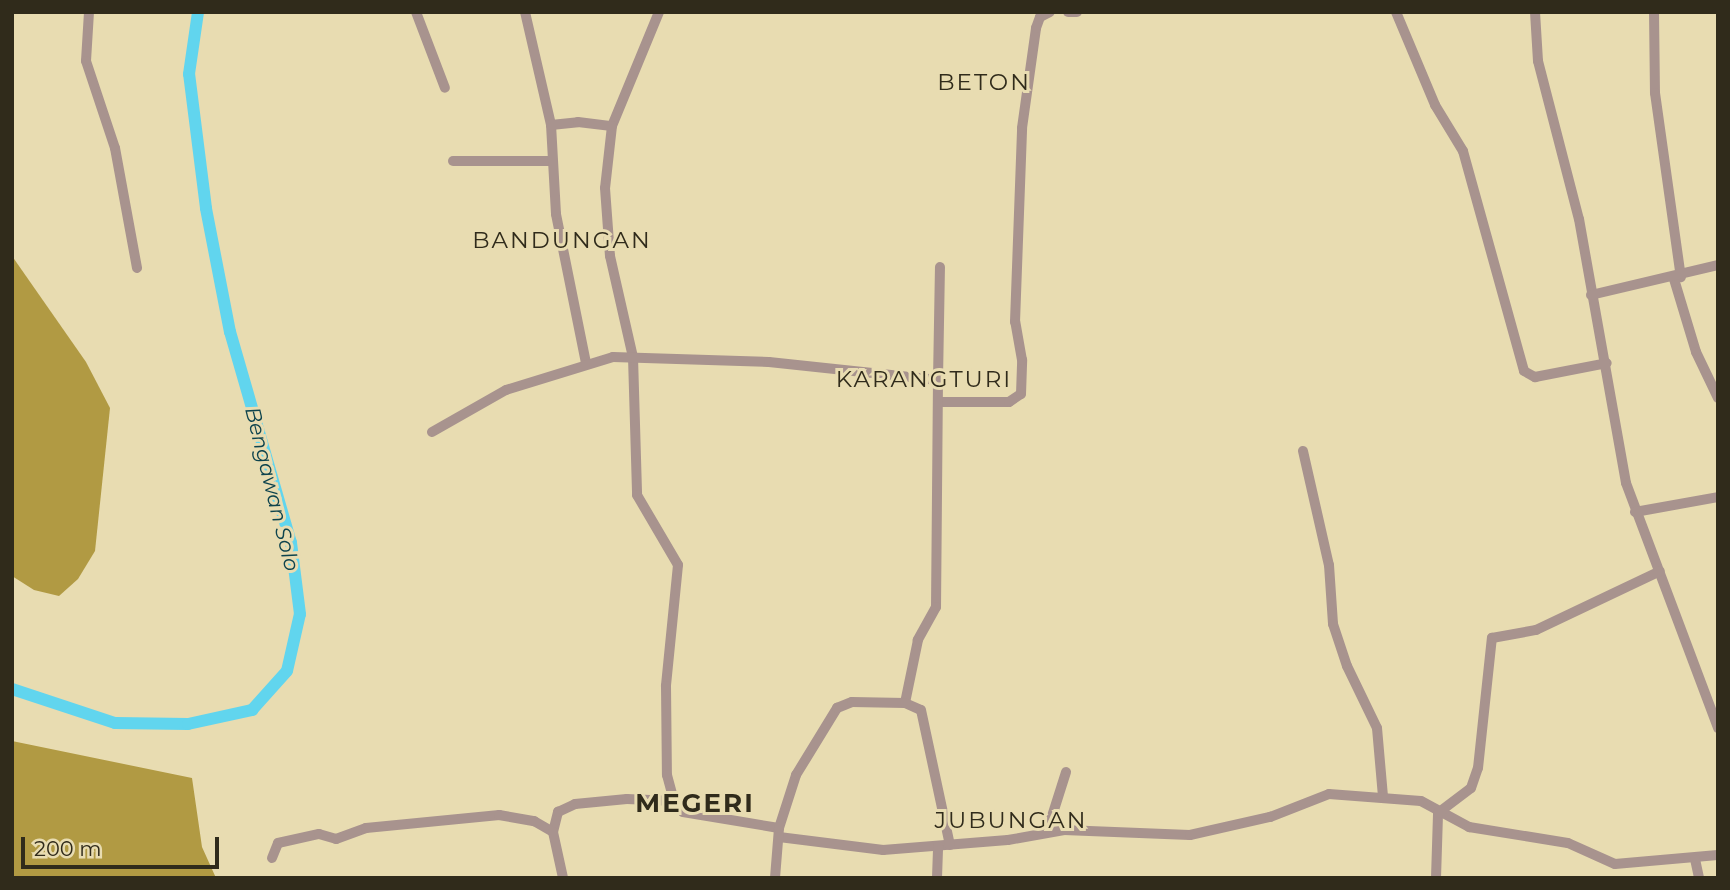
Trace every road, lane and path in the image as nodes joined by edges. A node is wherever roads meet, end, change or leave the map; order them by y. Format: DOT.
graph roads {
  1 [pos="89,12"];
  2 [pos="416,12"];
  3 [pos="526,12"];
  4 [pos="659,12"];
  5 [pos="1051,12"];
  6 [pos="1068,12"];
  7 [pos="1077,12"];
  8 [pos="1396,12"];
  9 [pos="1535,12"];
  10 [pos="1654,12"];
  11 [pos="445,88"];
  12 [pos="551,125"];
  13 [pos="611,126"];
  14 [pos="453,161"];
  15 [pos="552,161"];
  16 [pos="1718,265"];
  17 [pos="940,267"];
  18 [pos="137,268"];
  19 [pos="1677,278"];
  20 [pos="1591,295"];
  21 [pos="633,357"];
  22 [pos="586,363"];
  23 [pos="1607,363"];
  24 [pos="938,380"];
  25 [pos="1718,398"];
  26 [pos="941,402"];
  27 [pos="432,432"];
  28 [pos="1303,451"];
  29 [pos="1718,496"];
  30 [pos="1636,512"];
  31 [pos="1660,571"];
  32 [pos="905,703"];
  33 [pos="1718,728"];
  34 [pos="1066,772"];
  35 [pos="1383,797"];
  36 [pos="674,801"];
  37 [pos="1438,813"];
  38 [pos="553,832"];
  39 [pos="1047,832"];
  40 [pos="779,833"];
  41 [pos="950,845"];
  42 [pos="938,846"];
  43 [pos="1718,855"];
  44 [pos="272,858"];
  45 [pos="1695,859"];
  46 [pos="563,878"];
  47 [pos="775,878"];
  48 [pos="937,878"];
  49 [pos="1436,878"];
  50 [pos="1699,878"];
  1 -- 18 [label="street"];
  2 -- 11 [label="street"];
  3 -- 12 [label="street"];
  4 -- 13 [label="street"];
  5 -- 26 [label="street"];
  6 -- 7 [label="street"];
  8 -- 23 [label="street"];
  9 -- 20 [label="street"];
  10 -- 19 [label="street"];
  12 -- 13 [label="street"];
  12 -- 15 [label="street"];
  13 -- 21 [label="street"];
  14 -- 15 [label="street"];
  15 -- 22 [label="street"];
  16 -- 19 [label="street"];
  17 -- 24 [label="street"];
  19 -- 20 [label="street"];
  19 -- 25 [label="street"];
  20 -- 23 [label="street"];
  21 -- 22 [label="street"];
  21 -- 24 [label="street"];
  21 -- 36 [label="street"];
  22 -- 27 [label="street"];
  23 -- 30 [label="street"];
  24 -- 26 [label="street"];
  26 -- 32 [label="street"];
  28 -- 35 [label="street"];
  29 -- 30 [label="street"];
  30 -- 31 [label="street"];
  31 -- 33 [label="street"];
  31 -- 37 [label="street"];
  32 -- 40 [label="street"];
  32 -- 41 [label="street"];
  34 -- 39 [label="street"];
  35 -- 37 [label="street"];
  35 -- 39 [label="street"];
  36 -- 38 [label="street"];
  36 -- 40 [label="street"];
  37 -- 45 [label="street"];
  37 -- 49 [label="street"];
  38 -- 44 [label="street"];
  38 -- 46 [label="street"];
  39 -- 41 [label="street"];
  40 -- 42 [label="street"];
  40 -- 47 [label="street"];
  41 -- 42 [label="street"];
  42 -- 48 [label="street"];
  43 -- 45 [label="street"];
  45 -- 50 [label="street"];
}
